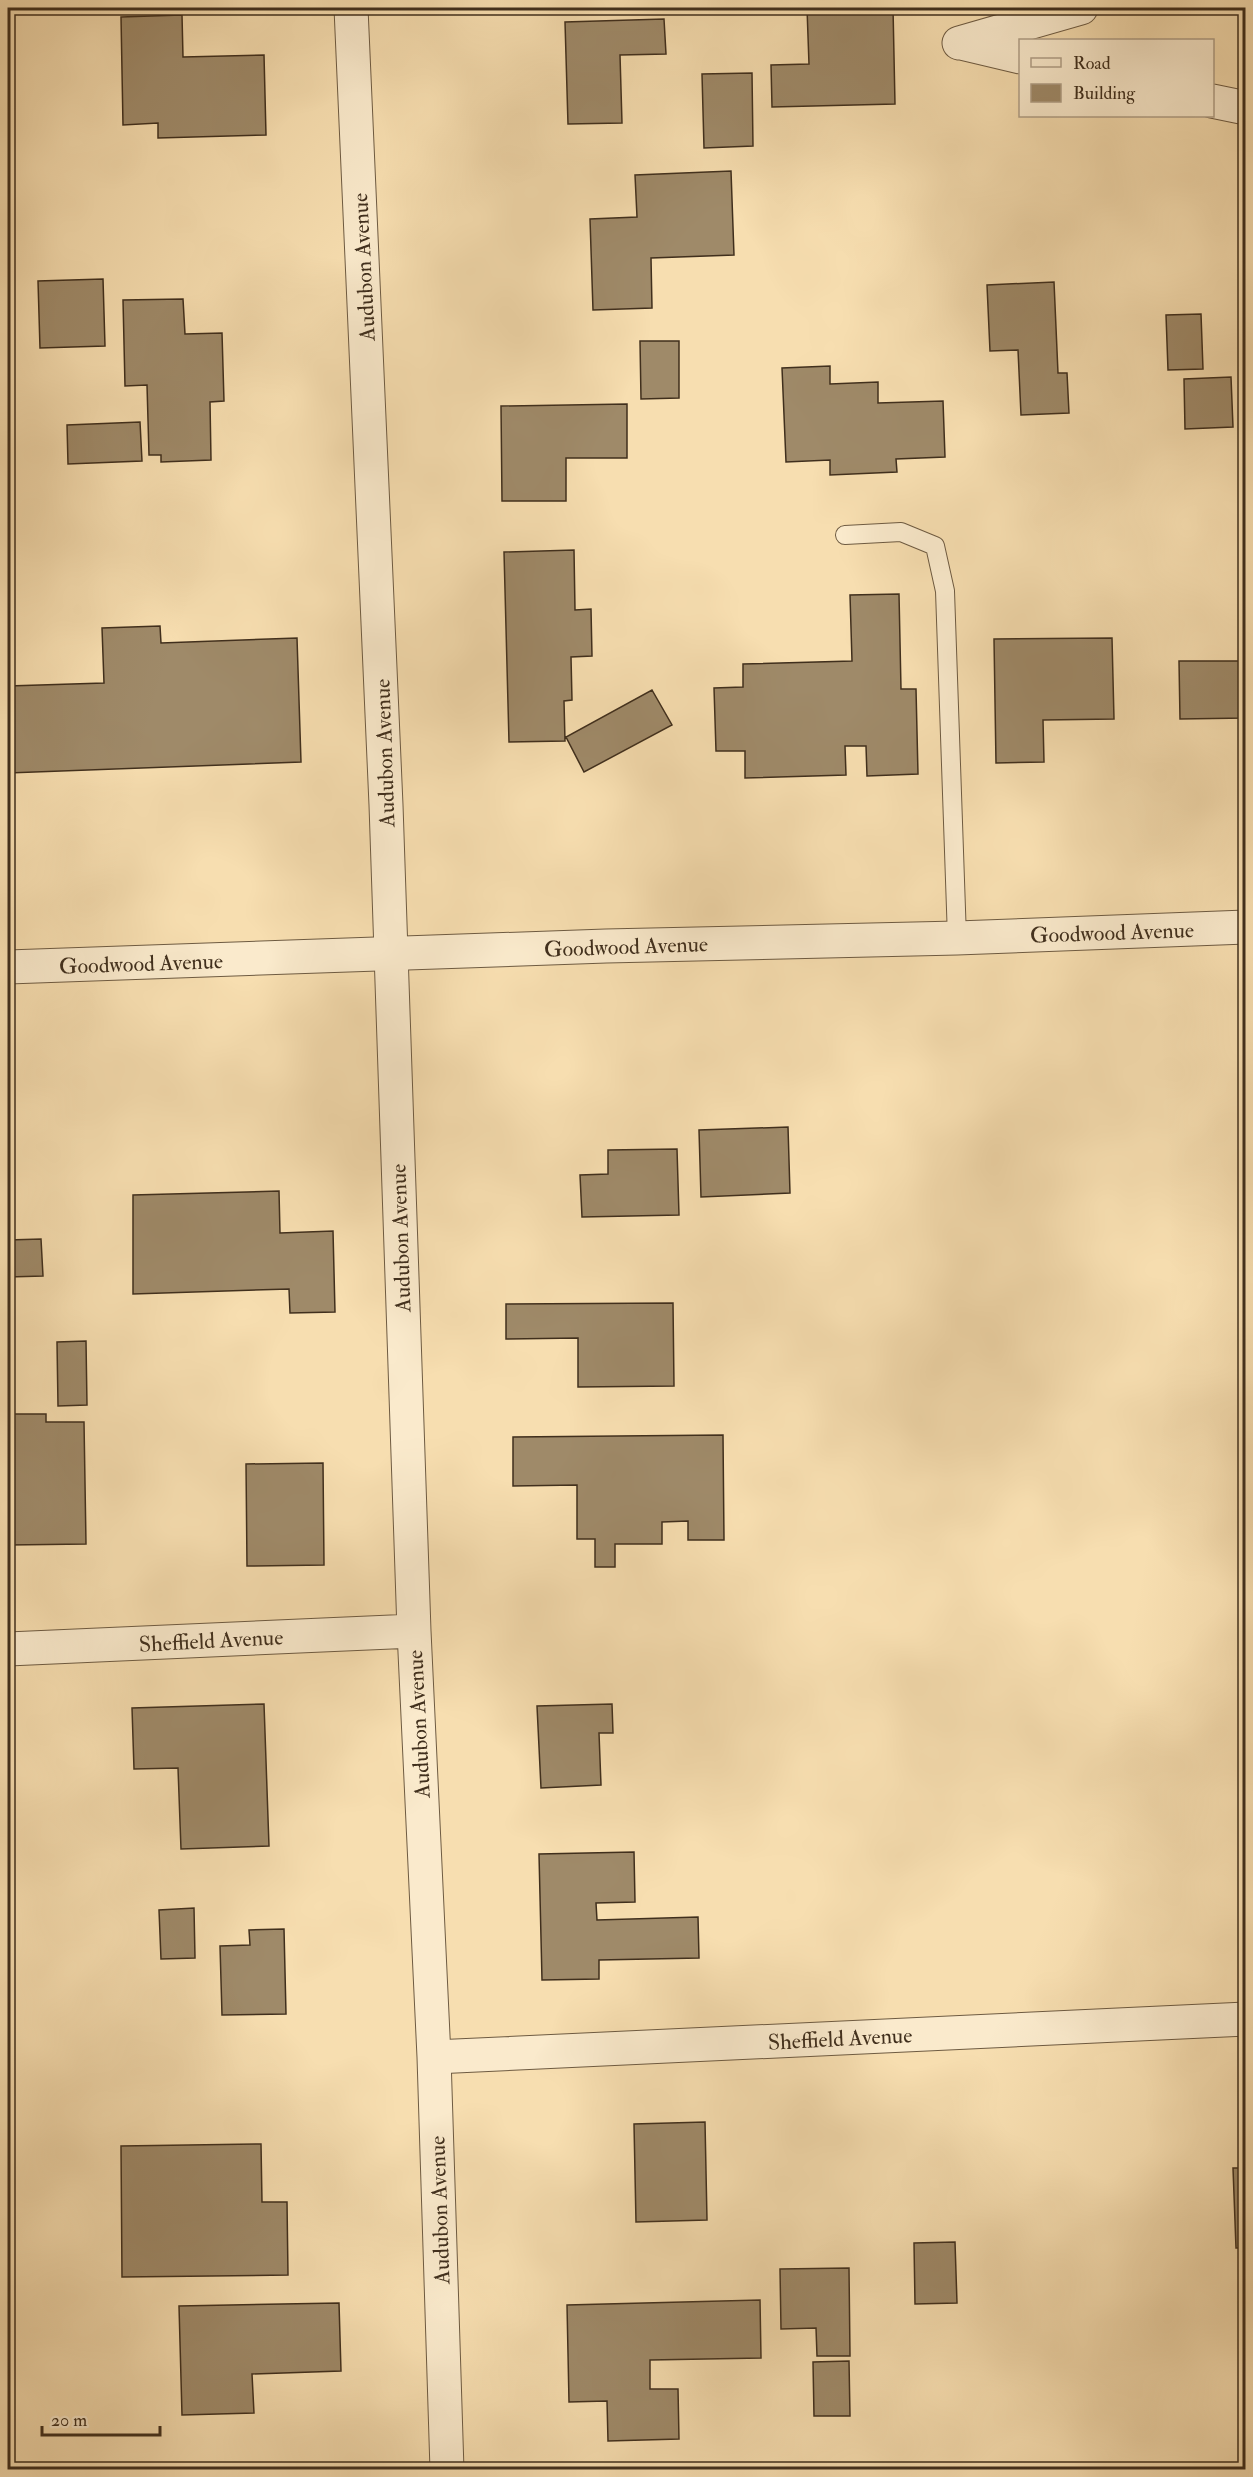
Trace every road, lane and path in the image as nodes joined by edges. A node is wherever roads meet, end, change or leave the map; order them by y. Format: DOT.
graph roads {
  1 [pos="351,8"];
  2 [pos="1081,8"];
  3 [pos="1019,57"];
  4 [pos="1214,101"];
  5 [pos="1245,108"];
  6 [pos="845,536"];
  7 [pos="1245,927"];
  8 [pos="957,938"];
  9 [pos="390,954"];
  10 [pos="8,967"];
  11 [pos="414,1631"];
  12 [pos="8,1649"];
  13 [pos="1245,2019"];
  14 [pos="434,2057"];
  15 [pos="447,2469"];
  1 -- 9 [label="street, Audubon Avenue"];
  2 -- 3 [label="street"];
  4 -- 5 [label="street"];
  6 -- 8 [label="lane"];
  7 -- 8 [label="street, Goodwood Avenue"];
  8 -- 9 [label="street, Goodwood Avenue"];
  9 -- 10 [label="street, Goodwood Avenue"];
  9 -- 11 [label="street, Audubon Avenue"];
  11 -- 12 [label="street, Sheffield Avenue"];
  11 -- 14 [label="street, Audubon Avenue"];
  13 -- 14 [label="street, Sheffield Avenue"];
  14 -- 15 [label="street, Audubon Avenue"];
}
